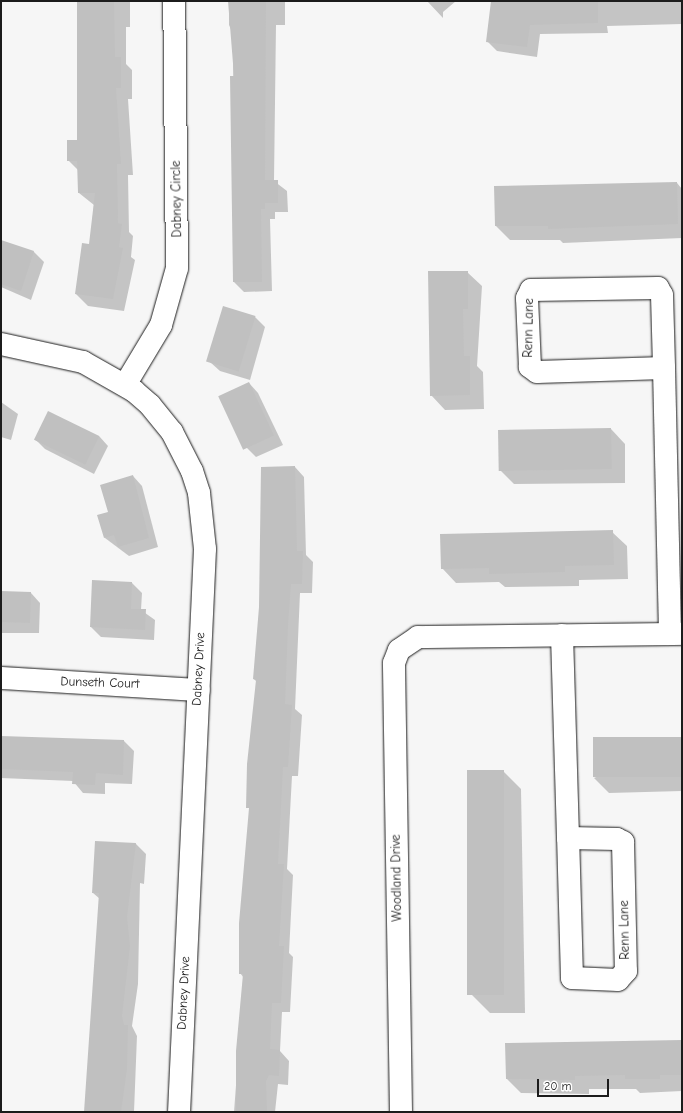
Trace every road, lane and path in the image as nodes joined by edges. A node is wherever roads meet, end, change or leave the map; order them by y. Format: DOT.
graph roads {
  1 [pos="174,1"];
  2 [pos="1,344"];
  3 [pos="664,368"];
  4 [pos="125,385"];
  5 [pos="676,634"];
  6 [pos="562,635"];
  7 [pos="403,646"];
  8 [pos="1,678"];
  9 [pos="198,690"];
  10 [pos="568,838"];
  11 [pos="179,1112"];
  12 [pos="401,1112"];
  1 -- 4 [label="street, Dabney Circle"];
  2 -- 4 [label="street, Dabney Drive"];
  3 -- 3 [label="street, Renn Lane"];
  3 -- 5 [label="street, Renn Lane"];
  4 -- 9 [label="street, Dabney Drive"];
  5 -- 6 [label="street, Renn Lane"];
  6 -- 7 [label="street, Renn Lane"];
  6 -- 10 [label="street, Renn Lane"];
  7 -- 12 [label="street, Woodland Drive"];
  8 -- 9 [label="street, Dunseth Court"];
  9 -- 11 [label="street, Dabney Drive"];
  10 -- 10 [label="street, Renn Lane"];
}
